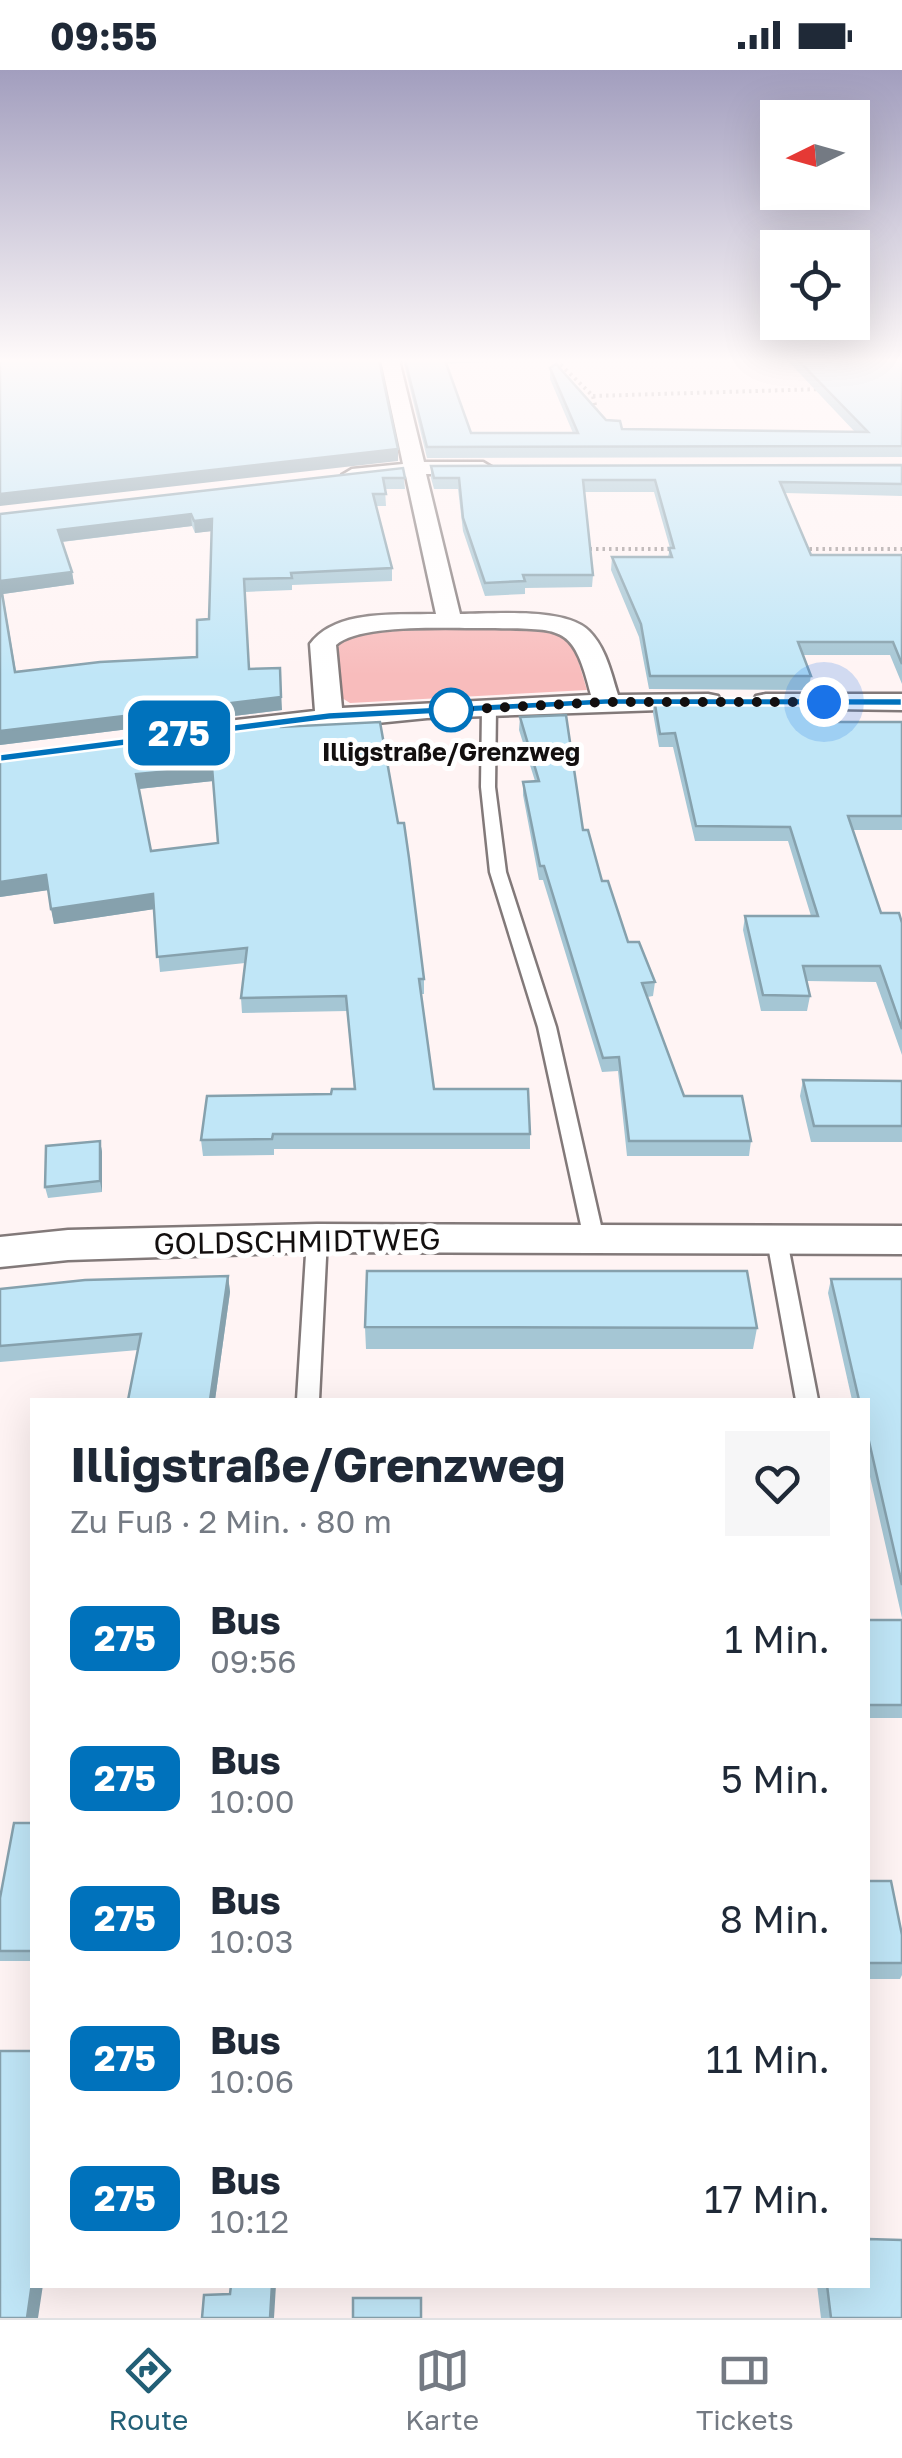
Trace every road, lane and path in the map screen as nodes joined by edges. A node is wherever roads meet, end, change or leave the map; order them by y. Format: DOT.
graph roads {
  1 [pos="412,465"];
  2 [pos="505,468"];
  3 [pos="413,469"];
  4 [pos="334,478"];
  5 [pos="584,549"];
  6 [pos="684,549"];
  7 [pos="803,549"];
  8 [pos="902,550"];
  9 [pos="450,623"];
  10 [pos="606,702"];
  11 [pos="902,702"];
  12 [pos="489,708"];
  13 [pos="329,716"];
  14 [pos="116,742"];
  15 [pos="316,1238"];
  16 [pos="594,1239"];
  17 [pos="777,1240"];
  18 [pos="902,1240"];
  19 [pos="0,1252"];
  20 [pos="308,1398"];
  21 [pos="807,1398"];
  1 -- 3 [label="street"];
  2 -- 3 [label="street"];
  3 -- 4 [label="street"];
  3 -- 9 [label="street"];
  5 -- 6 [label="path"];
  7 -- 8 [label="path"];
  9 -- 10 [label="street"];
  9 -- 13 [label="street"];
  10 -- 11 [label="street"];
  10 -- 12 [label="street"];
  12 -- 13 [label="street"];
  12 -- 16 [label="lane"];
  13 -- 14 [label="street"];
  15 -- 16 [label="street, GOLDSCHMIDTWEG"];
  15 -- 19 [label="street, GOLDSCHMIDTWEG"];
  15 -- 20 [label="lane"];
  16 -- 17 [label="street, GOLDSCHMIDTWEG"];
  17 -- 18 [label="street, GOLDSCHMIDTWEG"];
  17 -- 21 [label="lane"];
}
